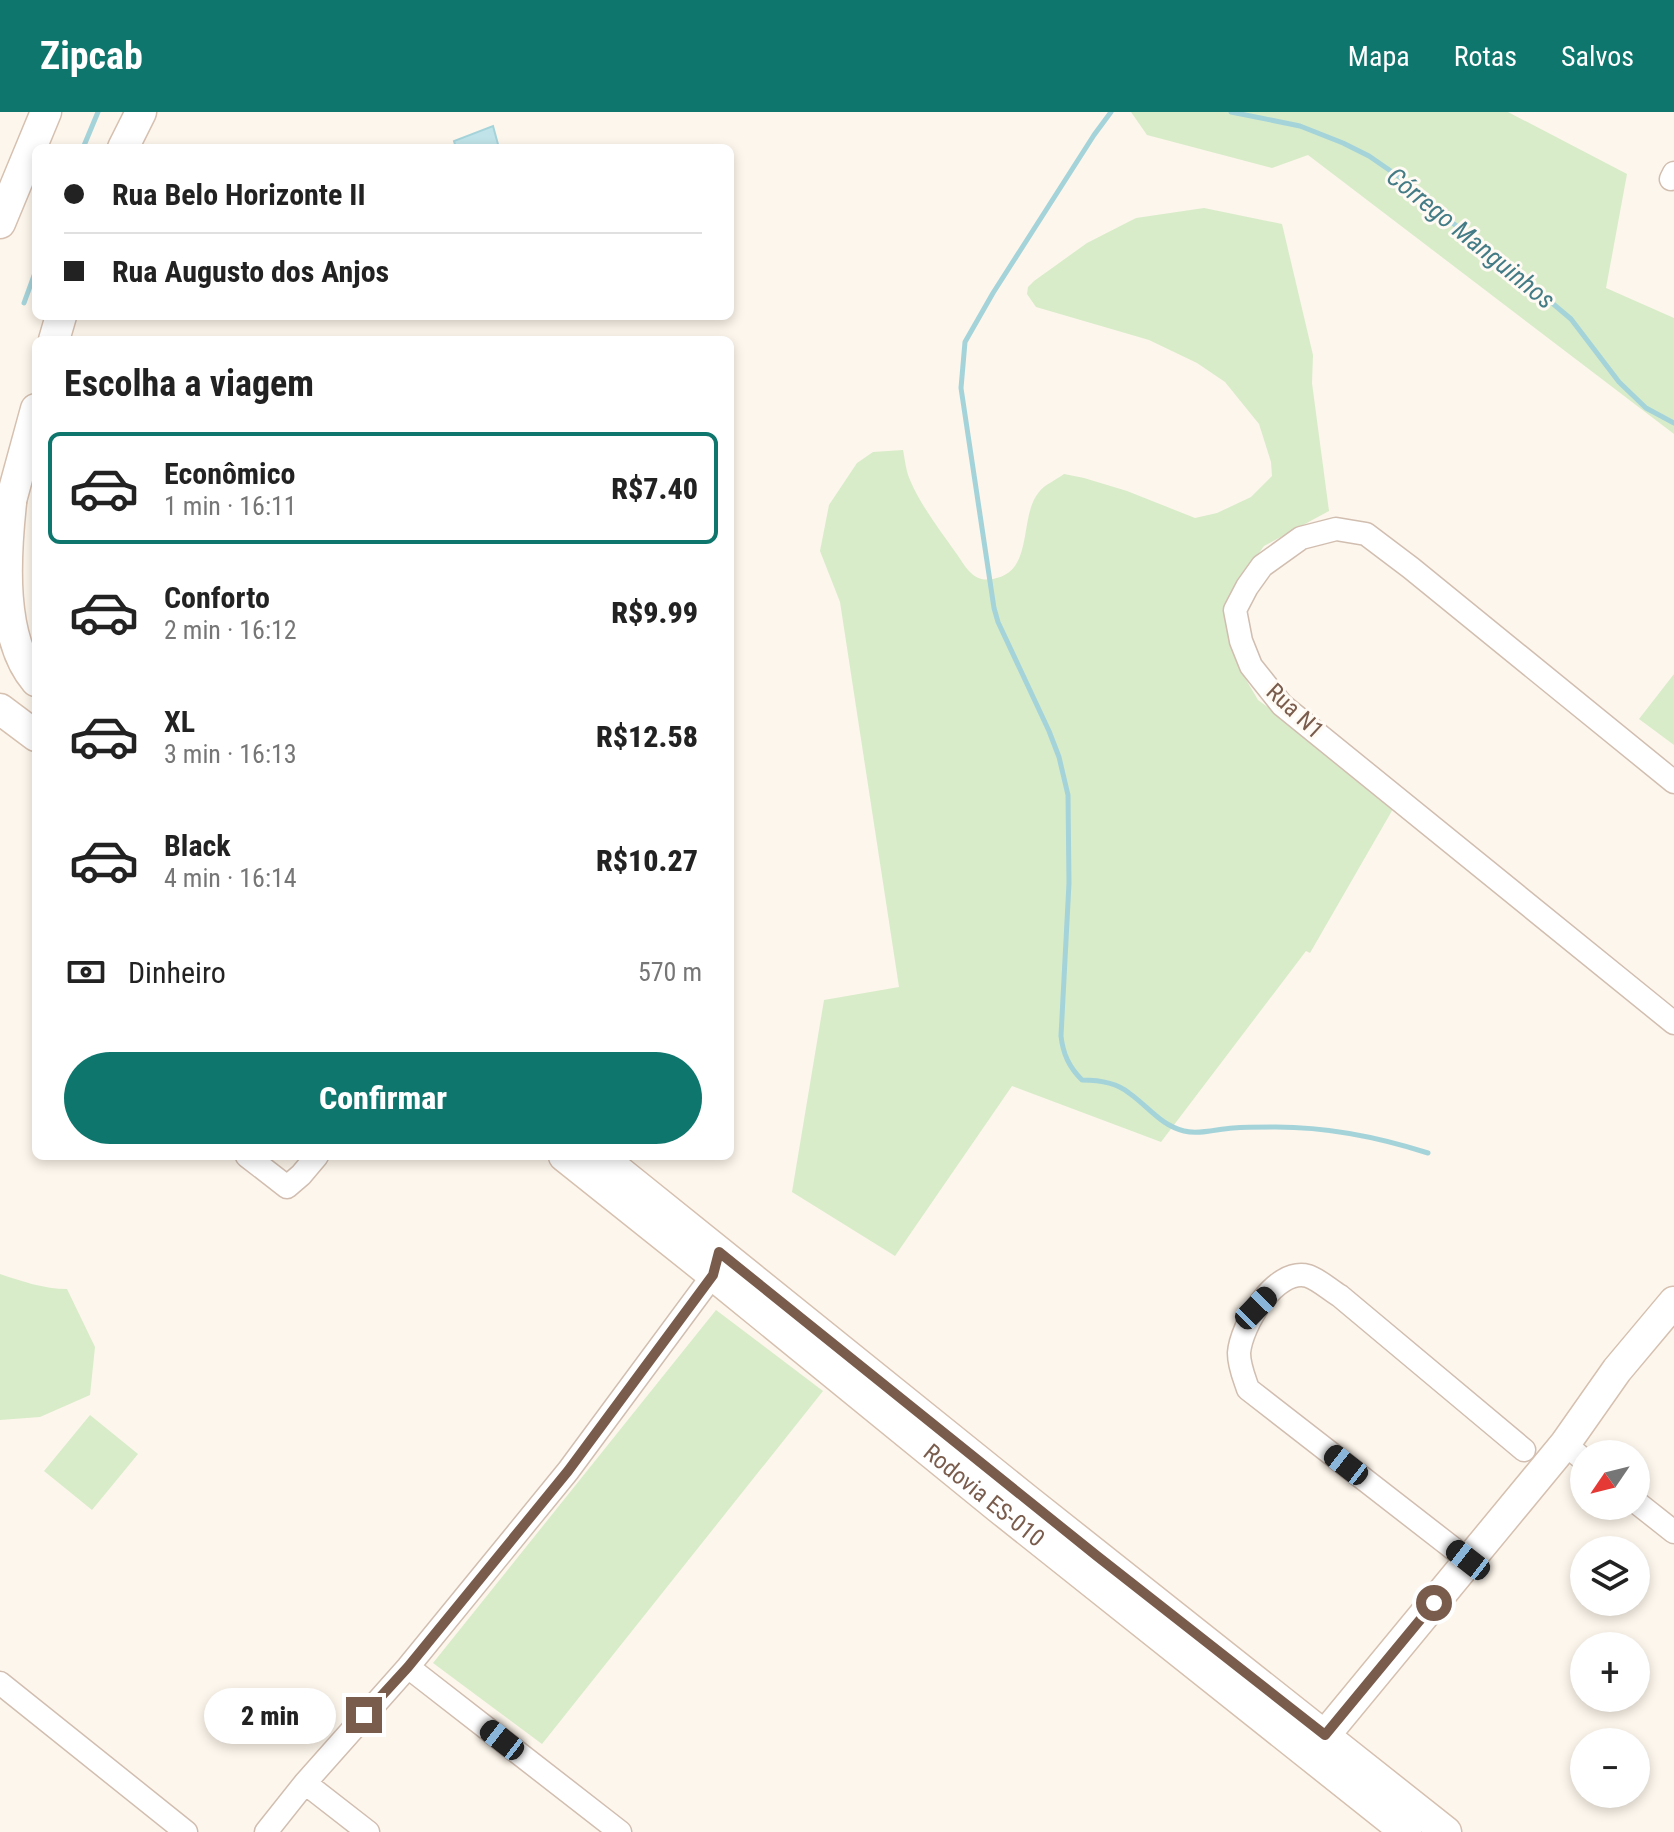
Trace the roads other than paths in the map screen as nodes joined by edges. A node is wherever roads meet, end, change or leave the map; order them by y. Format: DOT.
graph roads {
  1 [pos="46,112"];
  2 [pos="141,112"];
  3 [pos="33,144"];
  4 [pos="125,144"];
  5 [pos="32,146"];
  6 [pos="0,223"];
  7 [pos="32,424"];
  8 [pos="11,503"];
  9 [pos="0,538"];
  10 [pos="0,671"];
  11 [pos="32,678"];
  12 [pos="32,698"];
  13 [pos="0,709"];
  14 [pos="32,733"];
  15 [pos="1674,782"];
  16 [pos="1674,1023"];
  17 [pos="252,1160"];
  18 [pos="314,1160"];
  19 [pos="570,1160"];
  20 [pos="604,1160"];
  21 [pos="716,1263"];
  22 [pos="1674,1302"];
  23 [pos="1580,1440"];
  24 [pos="1524,1450"];
  25 [pos="1570,1456"];
  26 [pos="1650,1513"];
  27 [pos="1674,1532"];
  28 [pos="1468,1560"];
  29 [pos="408,1667"];
  30 [pos="0,1683"];
  31 [pos="1325,1735"];
  32 [pos="305,1783"];
  33 [pos="186,1832"];
  34 [pos="266,1832"];
  35 [pos="368,1832"];
  36 [pos="620,1832"];
  37 [pos="1406,1832"];
  38 [pos="1446,1832"];
  1 -- 3 [label="main road"];
  2 -- 4 [label="main road"];
  5 -- 6 [label="main road"];
  7 -- 8 [label="main road"];
  8 -- 9 [label="main road"];
  8 -- 11 [label="main road"];
  10 -- 12 [label="main road"];
  13 -- 14 [label="main road"];
  15 -- 16 [label="street, Rua N1"];
  17 -- 18 [label="street"];
  19 -- 21 [label="main road, Rodovia ES-010"];
  20 -- 21 [label="main road, Rodovia ES-010"];
  21 -- 29 [label="street"];
  21 -- 31 [label="main road, Rodovia ES-010"];
  21 -- 37 [label="main road, Rodovia ES-010"];
  22 -- 23 [label="main road"];
  24 -- 28 [label="street"];
  25 -- 28 [label="main road"];
  26 -- 27 [label="street"];
  28 -- 31 [label="main road"];
  29 -- 32 [label="street"];
  29 -- 36 [label="street"];
  30 -- 33 [label="street"];
  31 -- 38 [label="main road, Rodovia ES-010"];
  32 -- 34 [label="street"];
  32 -- 35 [label="street"];
}
